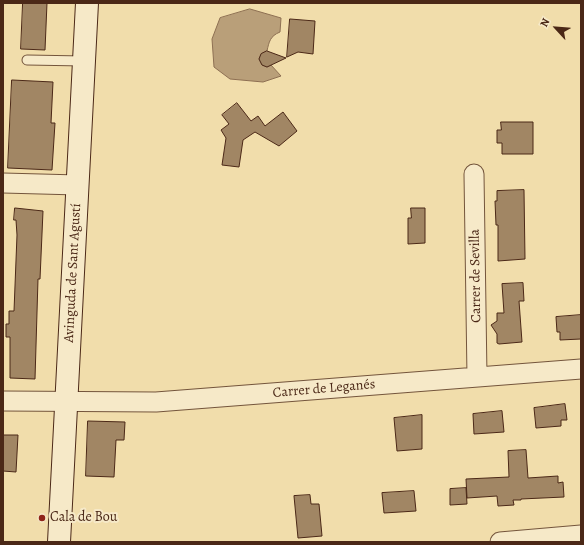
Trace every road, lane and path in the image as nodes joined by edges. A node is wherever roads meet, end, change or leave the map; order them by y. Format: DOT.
graph roads {
  1 [pos="87,3"];
  2 [pos="27,60"];
  3 [pos="84,61"];
  4 [pos="474,174"];
  5 [pos="3,183"];
  6 [pos="78,185"];
  7 [pos="581,369"];
  8 [pos="477,377"];
  9 [pos="3,401"];
  10 [pos="66,402"];
  11 [pos="581,535"];
  12 [pos="59,542"];
  13 [pos="500,542"];
  1 -- 3 [label="street, Avinguda de Sant Agustí"];
  2 -- 3 [label="lane"];
  3 -- 6 [label="street, Avinguda de Sant Agustí"];
  4 -- 8 [label="street, Carrer de Sevilla"];
  5 -- 6 [label="street"];
  6 -- 10 [label="street, Avinguda de Sant Agustí"];
  7 -- 8 [label="street, Carrer de Leganés"];
  8 -- 10 [label="street, Carrer de Leganés"];
  9 -- 10 [label="street, Carrer de Leganés"];
  10 -- 12 [label="street, Avinguda de Sant Agustí"];
  11 -- 13 [label="street"];
}
